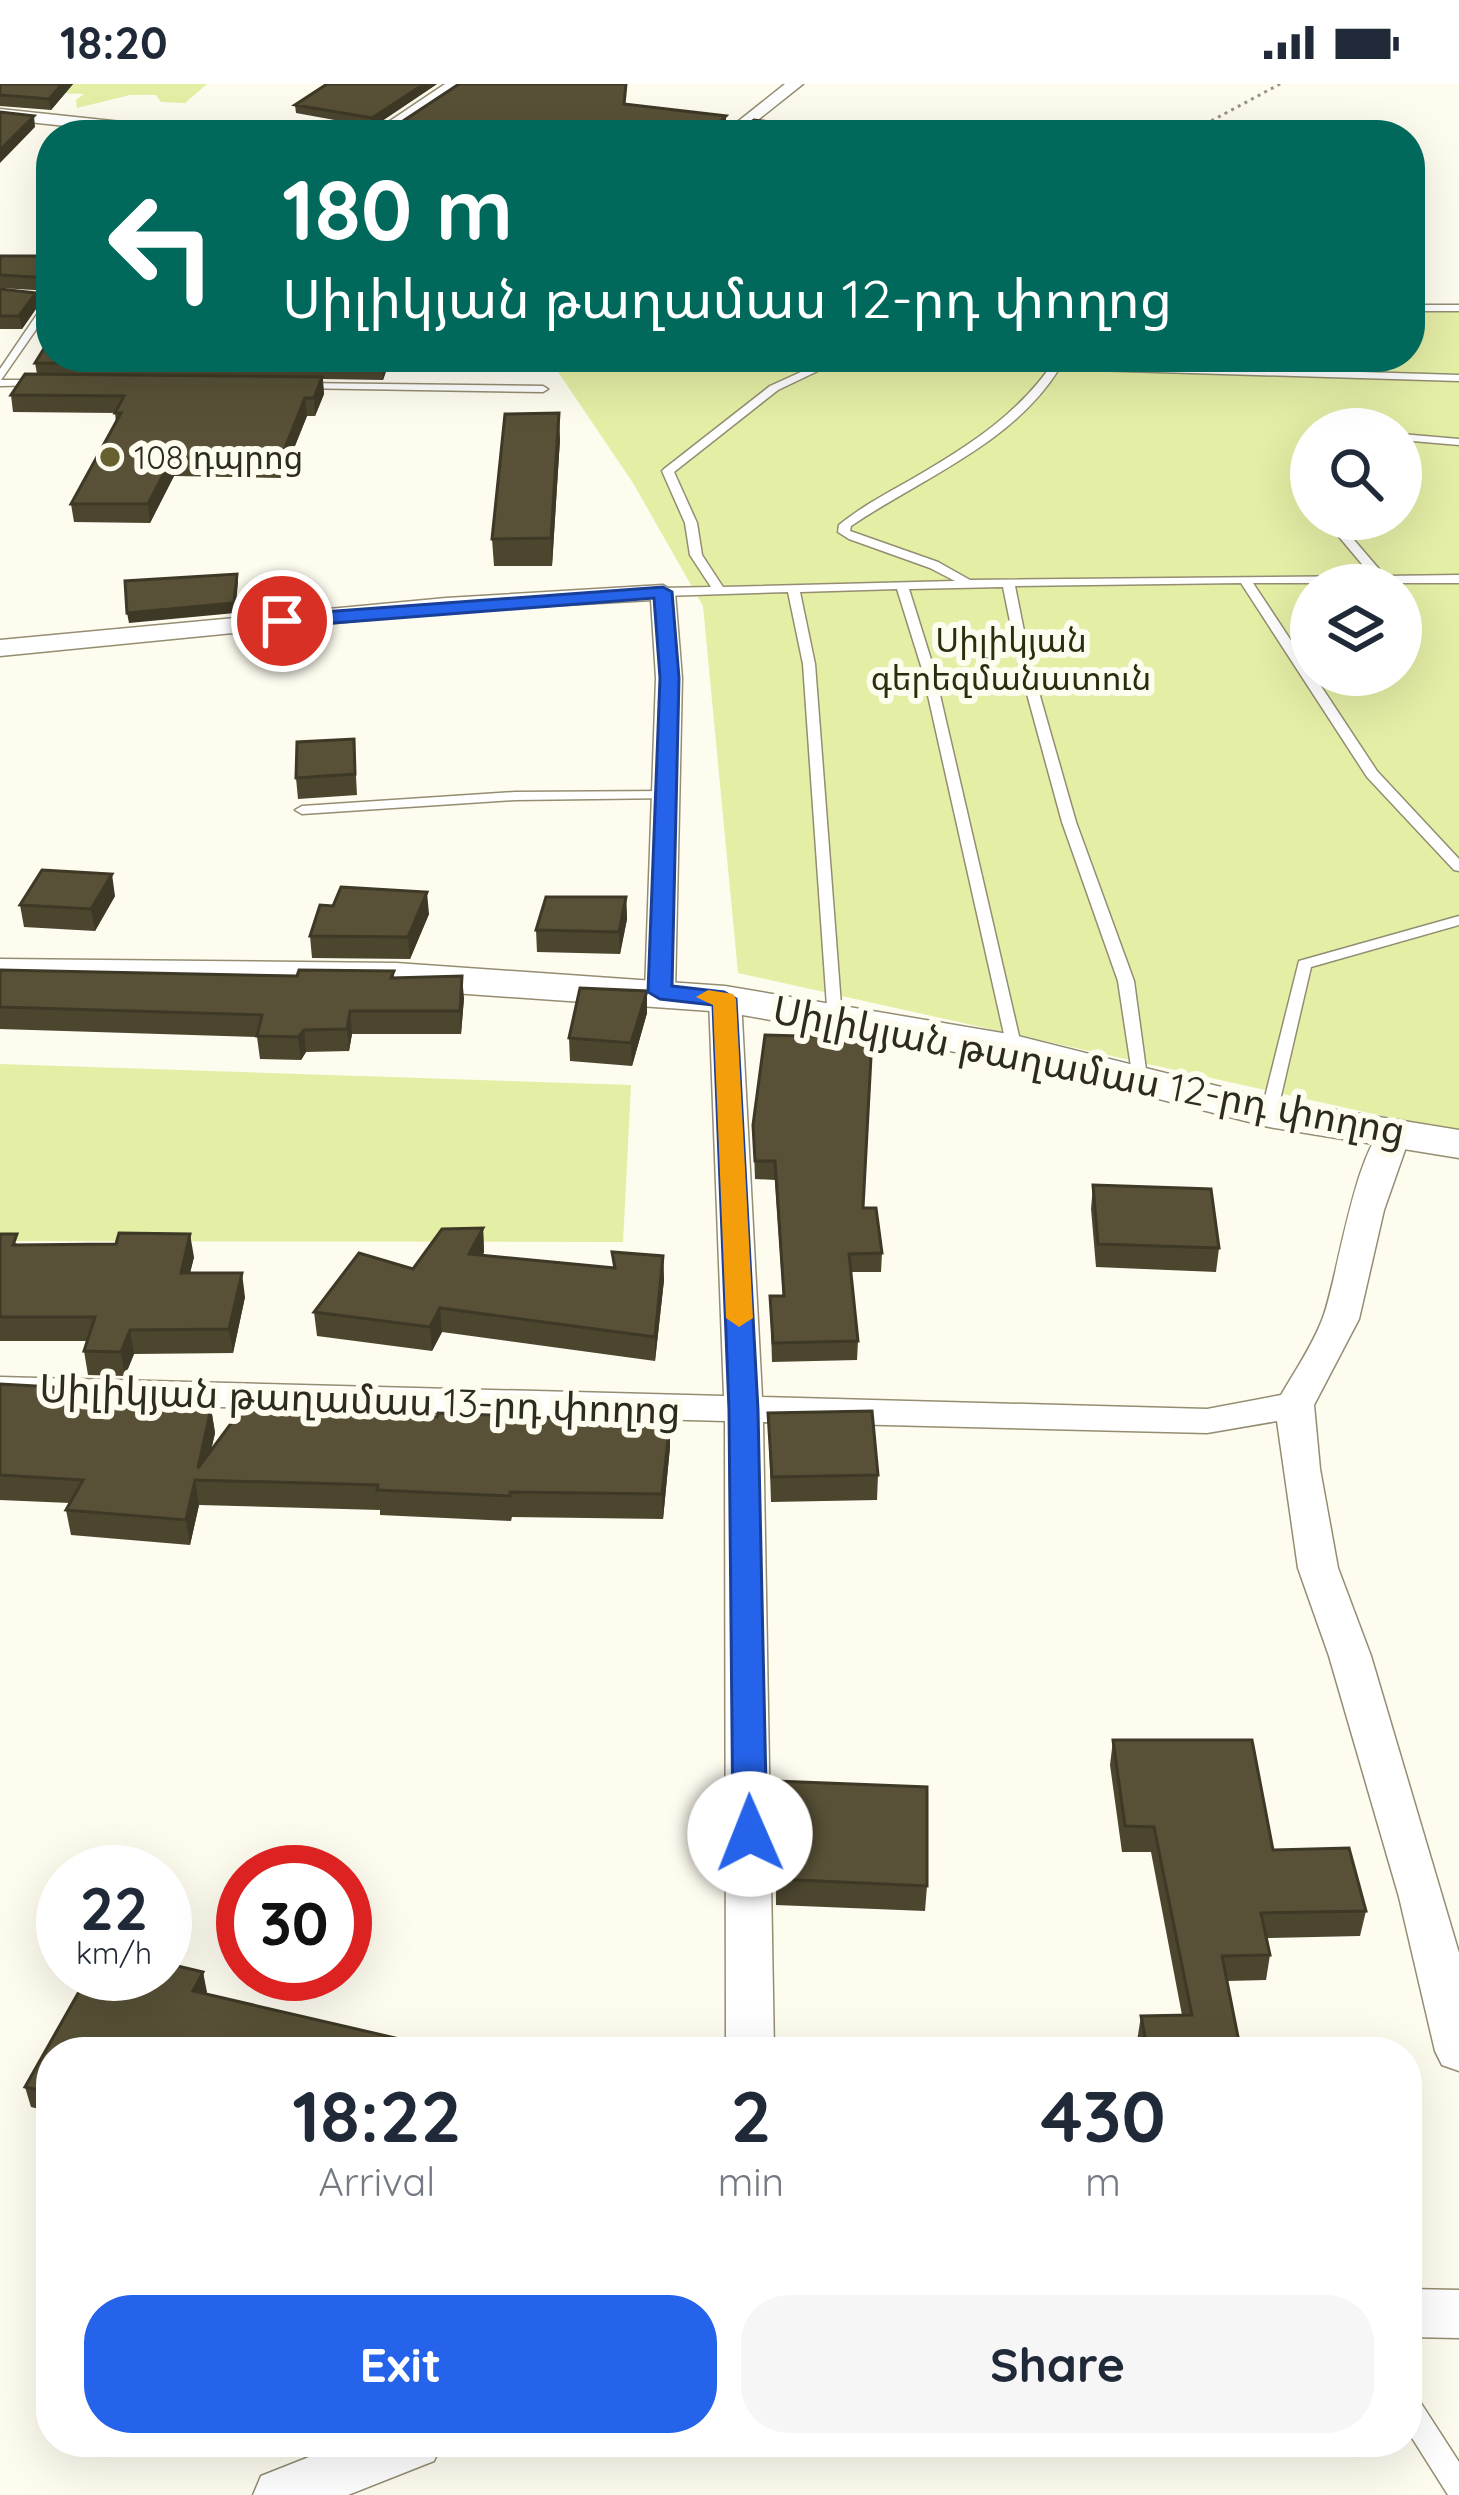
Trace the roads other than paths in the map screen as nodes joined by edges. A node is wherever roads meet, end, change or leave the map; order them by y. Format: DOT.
graph roads {
  1 [pos="456,84"];
  2 [pos="795,84"];
  3 [pos="0,114"];
  4 [pos="56,120"];
  5 [pos="400,120"];
  6 [pos="748,120"];
  7 [pos="0,295"];
  8 [pos="36,299"];
  9 [pos="1425,308"];
  10 [pos="1459,308"];
  11 [pos="36,321"];
  12 [pos="809,372"];
  13 [pos="1051,372"];
  14 [pos="1227,372"];
  15 [pos="1459,378"];
  16 [pos="0,380"];
  17 [pos="47,383"];
  18 [pos="284,386"];
  19 [pos="543,389"];
  20 [pos="1422,439"];
  21 [pos="1459,442"];
  22 [pos="1348,540"];
  23 [pos="1368,564"];
  24 [pos="1422,579"];
  25 [pos="1459,579"];
  26 [pos="1245,580"];
  27 [pos="1290,580"];
  28 [pos="969,583"];
  29 [pos="1008,583"];
  30 [pos="902,585"];
  31 [pos="794,589"];
  32 [pos="720,591"];
  33 [pos="663,592"];
  34 [pos="0,648"];
  35 [pos="668,795"];
  36 [pos="302,810"];
  37 [pos="1459,867"];
  38 [pos="1459,920"];
  39 [pos="0,972"];
  40 [pos="660,992"];
  41 [pos="724,999"];
  42 [pos="834,1018"];
  43 [pos="1014,1049"];
  44 [pos="1139,1077"];
  45 [pos="1269,1113"];
  46 [pos="1395,1130"];
  47 [pos="1459,1144"];
  48 [pos="0,1389"];
  49 [pos="1295,1405"];
  50 [pos="744,1410"];
  51 [pos="750,2037"];
  52 [pos="1459,2051"];
  53 [pos="1422,2313"];
  54 [pos="1459,2314"];
  55 [pos="1422,2430"];
  56 [pos="376,2457"];
  57 [pos="1459,2488"];
  58 [pos="281,2495"];
  1 -- 5 [label="street"];
  2 -- 6 [label="street"];
  3 -- 4 [label="street"];
  7 -- 8 [label="lane"];
  9 -- 10 [label="lane"];
  11 -- 16 [label="lane"];
  12 -- 32 [label="lane"];
  13 -- 28 [label="lane"];
  14 -- 15 [label="lane"];
  16 -- 17 [label="lane"];
  18 -- 19 [label="lane"];
  20 -- 21 [label="lane"];
  22 -- 23 [label="lane"];
  24 -- 25 [label="lane"];
  26 -- 27 [label="lane"];
  26 -- 29 [label="lane"];
  26 -- 37 [label="lane"];
  28 -- 29 [label="lane"];
  28 -- 30 [label="lane"];
  29 -- 44 [label="lane"];
  30 -- 31 [label="lane"];
  30 -- 43 [label="lane"];
  31 -- 32 [label="lane"];
  31 -- 42 [label="lane"];
  32 -- 33 [label="lane"];
  33 -- 34 [label="street"];
  33 -- 35 [label="street"];
  35 -- 36 [label="lane"];
  35 -- 40 [label="street"];
  38 -- 45 [label="lane"];
  39 -- 40 [label="main road, Սիլիկյան թաղամաս 12-րդ փողոց"];
  40 -- 41 [label="main road, Սիլիկյան թաղամաս 12-րդ փողոց"];
  41 -- 42 [label="main road, Սիլիկյան թաղամաս 12-րդ փողոց"];
  41 -- 50 [label="street"];
  42 -- 43 [label="main road, Սիլիկյան թաղամաս 12-րդ փողոց"];
  43 -- 44 [label="main road, Սիլիկյան թաղամաս 12-րդ փողոց"];
  44 -- 45 [label="main road, Սիլիկյան թաղամաս 12-րդ փողոց"];
  45 -- 46 [label="main road, Սիլիկյան թաղամաս 12-րդ փողոց"];
  46 -- 47 [label="main road, Սիլիկյան թաղամաս 12-րդ փողոց"];
  46 -- 49 [label="street"];
  48 -- 50 [label="street, Սիլիկյան թաղամաս 13-րդ փողոց"];
  49 -- 50 [label="street, Սիլիկյան թաղամաս 13-րդ փողոց"];
  49 -- 52 [label="street"];
  50 -- 51 [label="street"];
  53 -- 54 [label="street"];
  55 -- 57 [label="lane"];
  56 -- 58 [label="street"];
}
